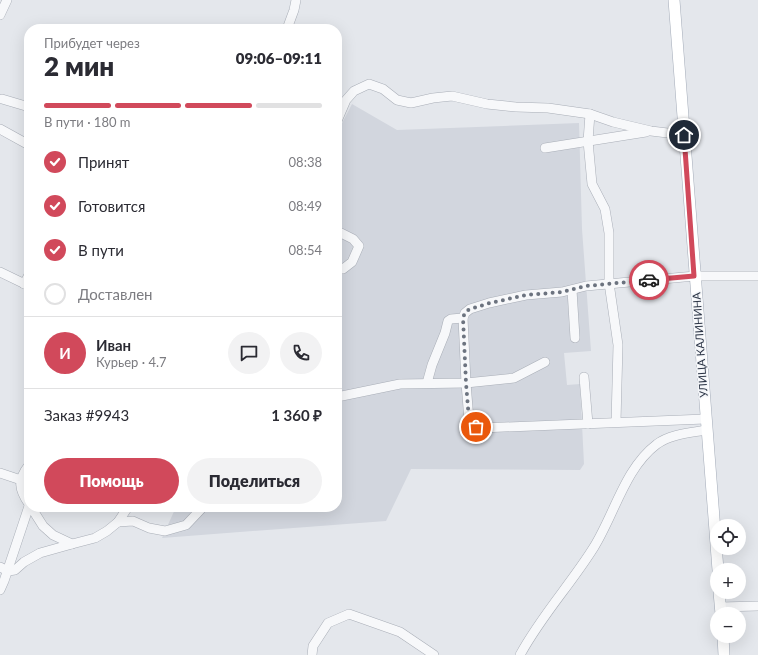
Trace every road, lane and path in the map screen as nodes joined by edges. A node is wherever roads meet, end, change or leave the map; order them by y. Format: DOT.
graph roads {
  1 [pos="7,0"];
  2 [pos="296,0"];
  3 [pos="672,2"];
  4 [pos="0,15"];
  5 [pos="288,24"];
  6 [pos="2,99"];
  7 [pos="24,106"];
  8 [pos="342,109"];
  9 [pos="590,114"];
  10 [pos="0,129"];
  11 [pos="651,131"];
  12 [pos="684,135"];
  13 [pos="24,142"];
  14 [pos="588,142"];
  15 [pos="545,148"];
  16 [pos="342,233"];
  17 [pos="342,268"];
  18 [pos="0,272"];
  19 [pos="694,276"];
  20 [pos="758,276"];
  21 [pos="609,283"];
  22 [pos="24,284"];
  23 [pos="572,290"];
  24 [pos="463,318"];
  25 [pos="575,338"];
  26 [pos="545,362"];
  27 [pos="584,377"];
  28 [pos="427,383"];
  29 [pos="466,383"];
  30 [pos="342,396"];
  31 [pos="616,422"];
  32 [pos="588,424"];
  33 [pos="706,424"];
  34 [pos="0,473"];
  35 [pos="24,473"];
  36 [pos="21,480"];
  37 [pos="24,496"];
  38 [pos="27,512"];
  39 [pos="34,512"];
  40 [pos="125,512"];
  41 [pos="198,512"];
  42 [pos="118,522"];
  43 [pos="72,544"];
  44 [pos="717,563"];
  45 [pos="4,569"];
  46 [pos="0,590"];
  47 [pos="758,606"];
  48 [pos="746,607"];
  49 [pos="723,643"];
  50 [pos="312,655"];
  51 [pos="434,655"];
  52 [pos="520,655"];
  53 [pos="724,655"];
  1 -- 4 [label="street"];
  2 -- 5 [label="street"];
  3 -- 12 [label="main road, УЛИЦА КАЛИНИНА"];
  6 -- 7 [label="street"];
  8 -- 9 [label="street"];
  9 -- 11 [label="street"];
  9 -- 14 [label="street"];
  10 -- 13 [label="street"];
  11 -- 12 [label="street"];
  11 -- 14 [label="street"];
  12 -- 19 [label="main road, УЛИЦА КАЛИНИНА"];
  14 -- 15 [label="street"];
  14 -- 21 [label="street"];
  16 -- 17 [label="street"];
  18 -- 22 [label="street"];
  19 -- 20 [label="street"];
  19 -- 21 [label="street"];
  19 -- 33 [label="main road, УЛИЦА КАЛИНИНА"];
  21 -- 23 [label="street"];
  21 -- 31 [label="street"];
  23 -- 24 [label="street"];
  23 -- 25 [label="street"];
  24 -- 28 [label="street"];
  24 -- 29 [label="street"];
  26 -- 29 [label="street"];
  27 -- 32 [label="street"];
  28 -- 29 [label="street"];
  28 -- 30 [label="street"];
  29 -- 32 [label="street"];
  31 -- 32 [label="street"];
  31 -- 33 [label="street"];
  33 -- 44 [label="main road, УЛИЦА КАЛИНИНА"];
  33 -- 52 [label="street"];
  34 -- 36 [label="street"];
  35 -- 36 [label="street"];
  36 -- 37 [label="street"];
  38 -- 45 [label="street"];
  39 -- 43 [label="street"];
  40 -- 42 [label="street"];
  41 -- 42 [label="street"];
  42 -- 43 [label="street"];
  43 -- 45 [label="street"];
  45 -- 46 [label="street"];
  47 -- 48 [label="street"];
  49 -- 53 [label="main road"];
  50 -- 51 [label="street"];
}
